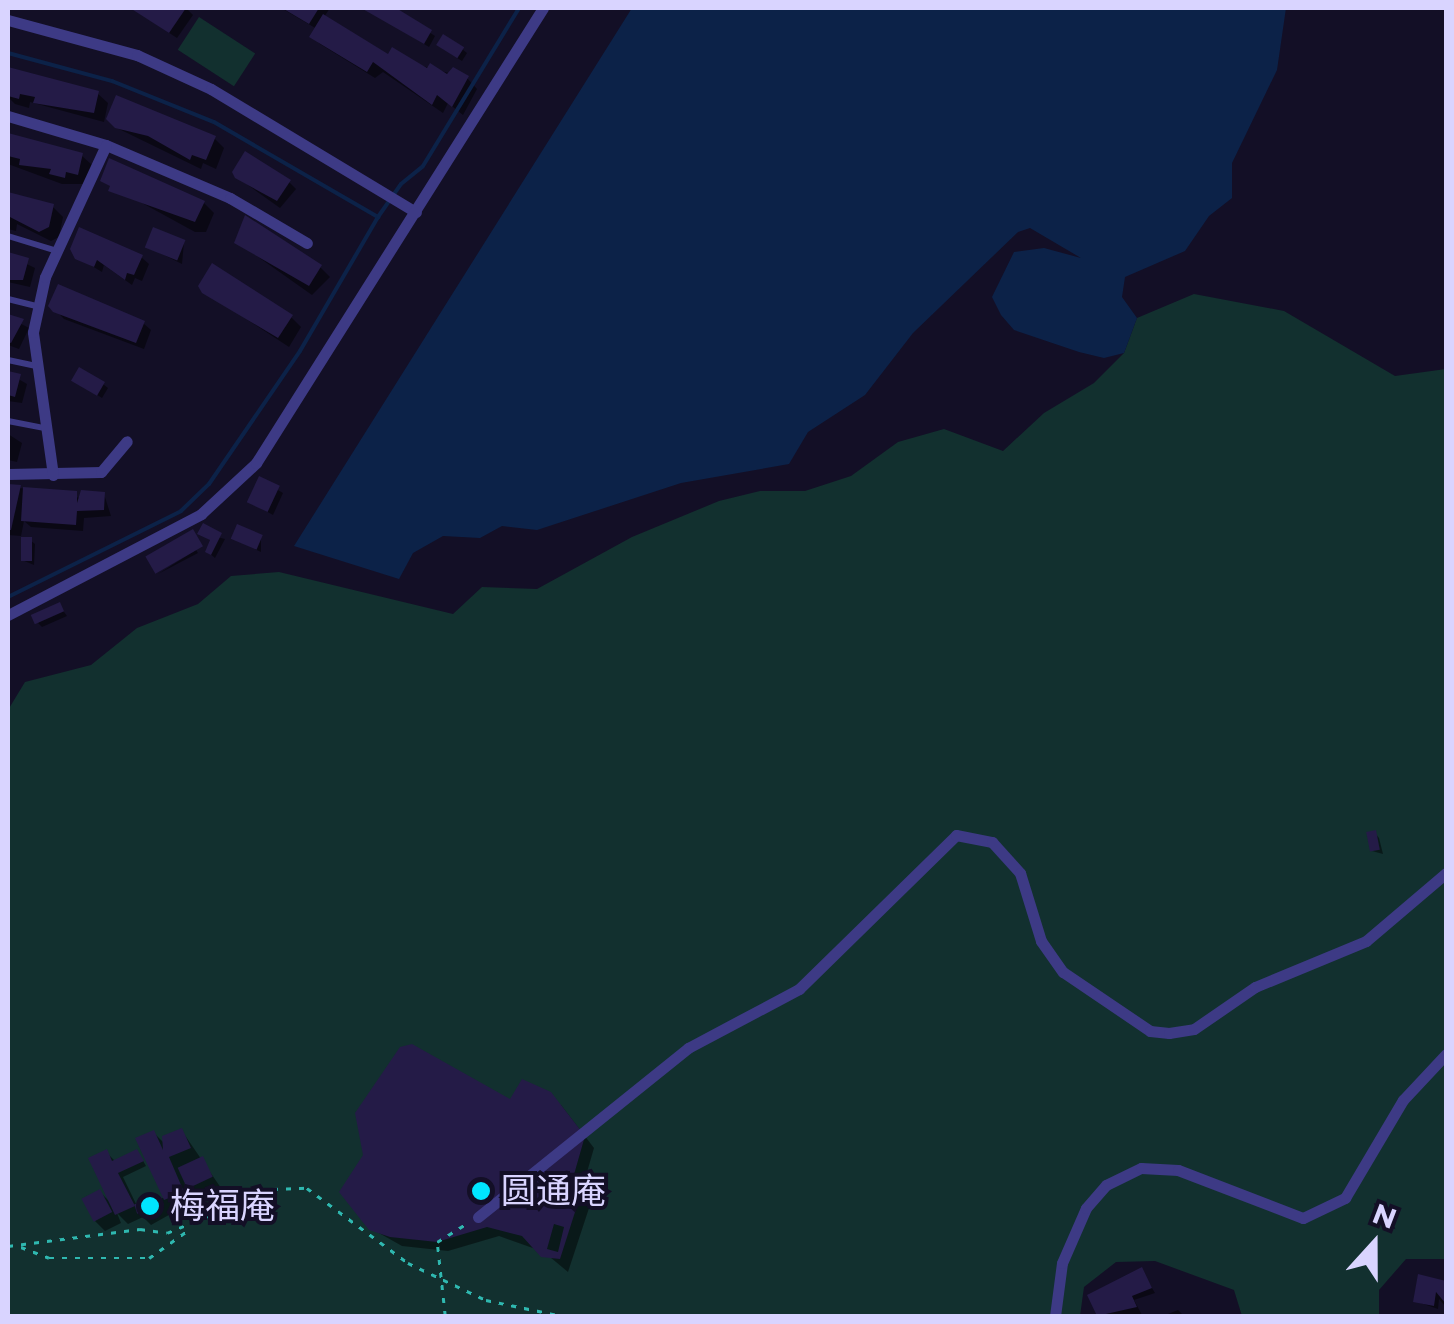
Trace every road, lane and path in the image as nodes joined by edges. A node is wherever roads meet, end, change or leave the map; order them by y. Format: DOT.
graph roads {
  1 [pos="543,8"];
  2 [pos="8,20"];
  3 [pos="8,116"];
  4 [pos="106,145"];
  5 [pos="416,212"];
  6 [pos="8,236"];
  7 [pos="307,243"];
  8 [pos="58,251"];
  9 [pos="8,299"];
  10 [pos="39,306"];
  11 [pos="8,360"];
  12 [pos="38,366"];
  13 [pos="8,421"];
  14 [pos="43,428"];
  15 [pos="127,441"];
  16 [pos="8,474"];
  17 [pos="53,474"];
  18 [pos="8,616"];
  19 [pos="1446,874"];
  20 [pos="1446,1054"];
  21 [pos="478,1217"];
  22 [pos="188,1228"];
  23 [pos="8,1246"];
  24 [pos="21,1248"];
  25 [pos="442,1274"];
  26 [pos="444,1316"];
  27 [pos="562,1316"];
  28 [pos="1055,1316"];
  1 -- 5 [label="street"];
  2 -- 5 [label="street"];
  3 -- 4 [label="street"];
  4 -- 7 [label="street"];
  4 -- 8 [label="street"];
  5 -- 18 [label="street"];
  6 -- 8 [label="lane"];
  8 -- 10 [label="street"];
  9 -- 10 [label="lane"];
  10 -- 12 [label="street"];
  11 -- 12 [label="lane"];
  12 -- 14 [label="street"];
  13 -- 14 [label="lane"];
  14 -- 17 [label="street"];
  15 -- 17 [label="street"];
  16 -- 17 [label="street"];
  19 -- 21 [label="street"];
  20 -- 28 [label="street"];
  21 -- 25 [label="path"];
  22 -- 23 [label="path"];
  22 -- 24 [label="path"];
  22 -- 25 [label="path"];
  25 -- 26 [label="path"];
  25 -- 27 [label="path"];
}
